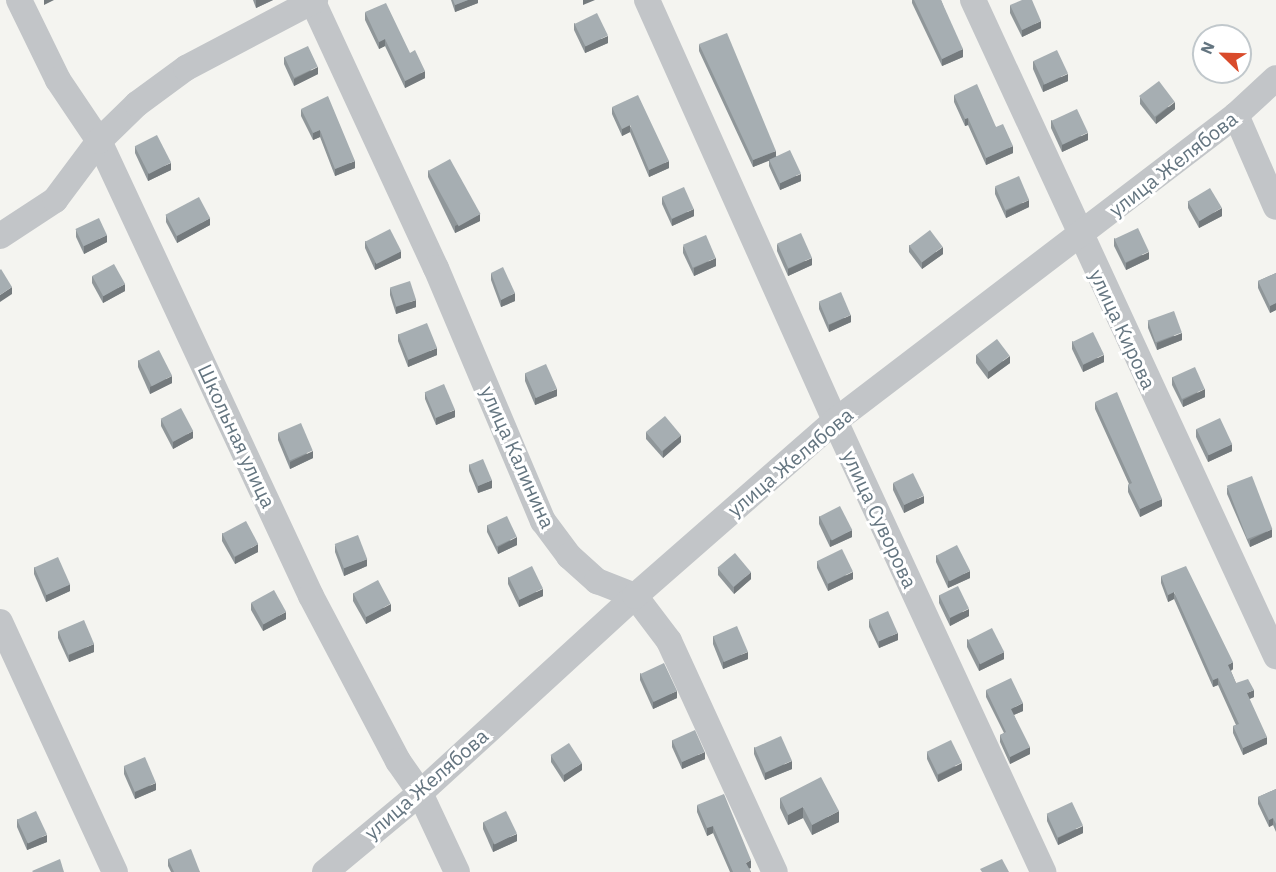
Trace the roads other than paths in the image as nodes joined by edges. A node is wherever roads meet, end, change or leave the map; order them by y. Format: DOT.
graph roads {
  1 [pos="19,0"];
  2 [pos="313,0"];
  3 [pos="647,0"];
  4 [pos="973,0"];
  5 [pos="1276,78"];
  6 [pos="1236,116"];
  7 [pos="99,141"];
  8 [pos="1276,207"];
  9 [pos="0,236"];
  10 [pos="1080,236"];
  11 [pos="835,421"];
  12 [pos="635,596"];
  13 [pos="0,622"];
  14 [pos="1276,656"];
  15 [pos="420,793"];
  16 [pos="115,872"];
  17 [pos="325,872"];
  18 [pos="458,872"];
  19 [pos="775,872"];
  20 [pos="1043,872"];
  1 -- 7 [label="street, Школьная улица"];
  2 -- 7 [label="street"];
  2 -- 12 [label="street, улица Калинина"];
  3 -- 11 [label="street, улица Суворова"];
  4 -- 10 [label="street, улица Кирова"];
  5 -- 6 [label="street, улица Желябова"];
  6 -- 8 [label="street"];
  6 -- 10 [label="street, улица Желябова"];
  7 -- 9 [label="street"];
  7 -- 15 [label="street, Школьная улица"];
  10 -- 11 [label="street, улица Желябова"];
  10 -- 14 [label="street, улица Кирова"];
  11 -- 12 [label="street, улица Желябова"];
  11 -- 20 [label="street, улица Суворова"];
  12 -- 15 [label="street, улица Желябова"];
  12 -- 19 [label="street"];
  13 -- 16 [label="street"];
  15 -- 17 [label="street, улица Желябова"];
  15 -- 18 [label="street, Школьная улица"];
}
